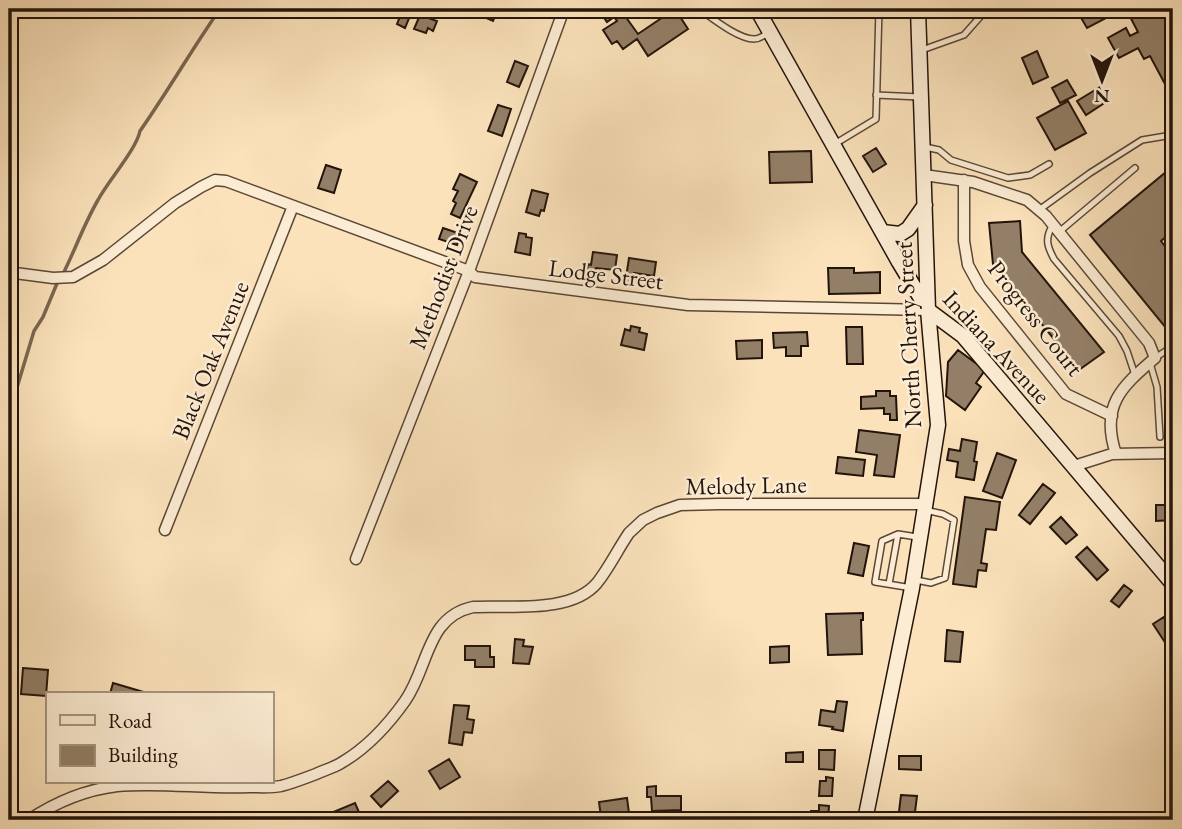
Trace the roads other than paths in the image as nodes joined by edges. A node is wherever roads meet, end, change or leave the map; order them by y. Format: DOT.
graph roads {
  1 [pos="564,9"];
  2 [pos="699,9"];
  3 [pos="757,9"];
  4 [pos="879,9"];
  5 [pos="919,9"];
  6 [pos="987,9"];
  7 [pos="769,31"];
  8 [pos="919,51"];
  9 [pos="876,94"];
  10 [pos="920,97"];
  11 [pos="1173,142"];
  12 [pos="833,145"];
  13 [pos="922,146"];
  14 [pos="1049,164"];
  15 [pos="1135,168"];
  16 [pos="924,175"];
  17 [pos="964,180"];
  18 [pos="925,205"];
  19 [pos="293,206"];
  20 [pos="1039,210"];
  21 [pos="1056,228"];
  22 [pos="882,232"];
  23 [pos="469,271"];
  24 [pos="15,274"];
  25 [pos="928,310"];
  26 [pos="1173,346"];
  27 [pos="1170,351"];
  28 [pos="1152,360"];
  29 [pos="1135,376"];
  30 [pos="1112,416"];
  31 [pos="1160,438"];
  32 [pos="1173,453"];
  33 [pos="1116,454"];
  34 [pos="1074,466"];
  35 [pos="926,507"];
  36 [pos="165,530"];
  37 [pos="898,534"];
  38 [pos="920,537"];
  39 [pos="356,559"];
  40 [pos="889,584"];
  41 [pos="912,584"];
  42 [pos="1173,584"];
  43 [pos="29,820"];
  44 [pos="864,820"];
  1 -- 23 [label="street, Methodist Drive"];
  2 -- 7 [label="lane"];
  3 -- 7 [label="main road, Indiana Avenue"];
  4 -- 9 [label="lane"];
  5 -- 8 [label="main road, North Cherry Street"];
  6 -- 8 [label="lane"];
  7 -- 12 [label="main road, Indiana Avenue"];
  8 -- 10 [label="main road, North Cherry Street"];
  9 -- 10 [label="lane"];
  9 -- 12 [label="lane"];
  10 -- 13 [label="main road, North Cherry Street"];
  11 -- 20 [label="lane"];
  12 -- 22 [label="main road, Indiana Avenue"];
  13 -- 14 [label="lane"];
  13 -- 16 [label="main road, North Cherry Street"];
  15 -- 21 [label="lane"];
  16 -- 17 [label="street"];
  16 -- 18 [label="main road, North Cherry Street"];
  17 -- 20 [label="street"];
  17 -- 30 [label="street, Progress Court"];
  18 -- 22 [label="main road"];
  18 -- 25 [label="main road, North Cherry Street"];
  19 -- 23 [label="street, Lodge Street"];
  19 -- 24 [label="street, Lodge Street"];
  19 -- 36 [label="street, Black Oak Avenue"];
  20 -- 21 [label="street"];
  21 -- 28 [label="street"];
  21 -- 29 [label="lane"];
  22 -- 25 [label="main road, Indiana Avenue"];
  23 -- 25 [label="street, Lodge Street"];
  23 -- 39 [label="street, Methodist Drive"];
  25 -- 34 [label="main road, Indiana Avenue"];
  25 -- 35 [label="main road, North Cherry Street"];
  26 -- 27 [label="lane"];
  27 -- 28 [label="lane"];
  28 -- 29 [label="street"];
  28 -- 31 [label="lane"];
  29 -- 30 [label="street"];
  30 -- 33 [label="street"];
  32 -- 33 [label="street"];
  33 -- 34 [label="street"];
  34 -- 42 [label="main road, Indiana Avenue"];
  35 -- 38 [label="main road, North Cherry Street"];
  35 -- 41 [label="lane"];
  35 -- 43 [label="street, Melody Lane"];
  37 -- 38 [label="lane"];
  37 -- 40 [label="lane"];
  37 -- 40 [label="lane"];
  38 -- 41 [label="main road, North Cherry Street"];
  40 -- 41 [label="lane"];
  41 -- 44 [label="main road, North Cherry Street"];
}
